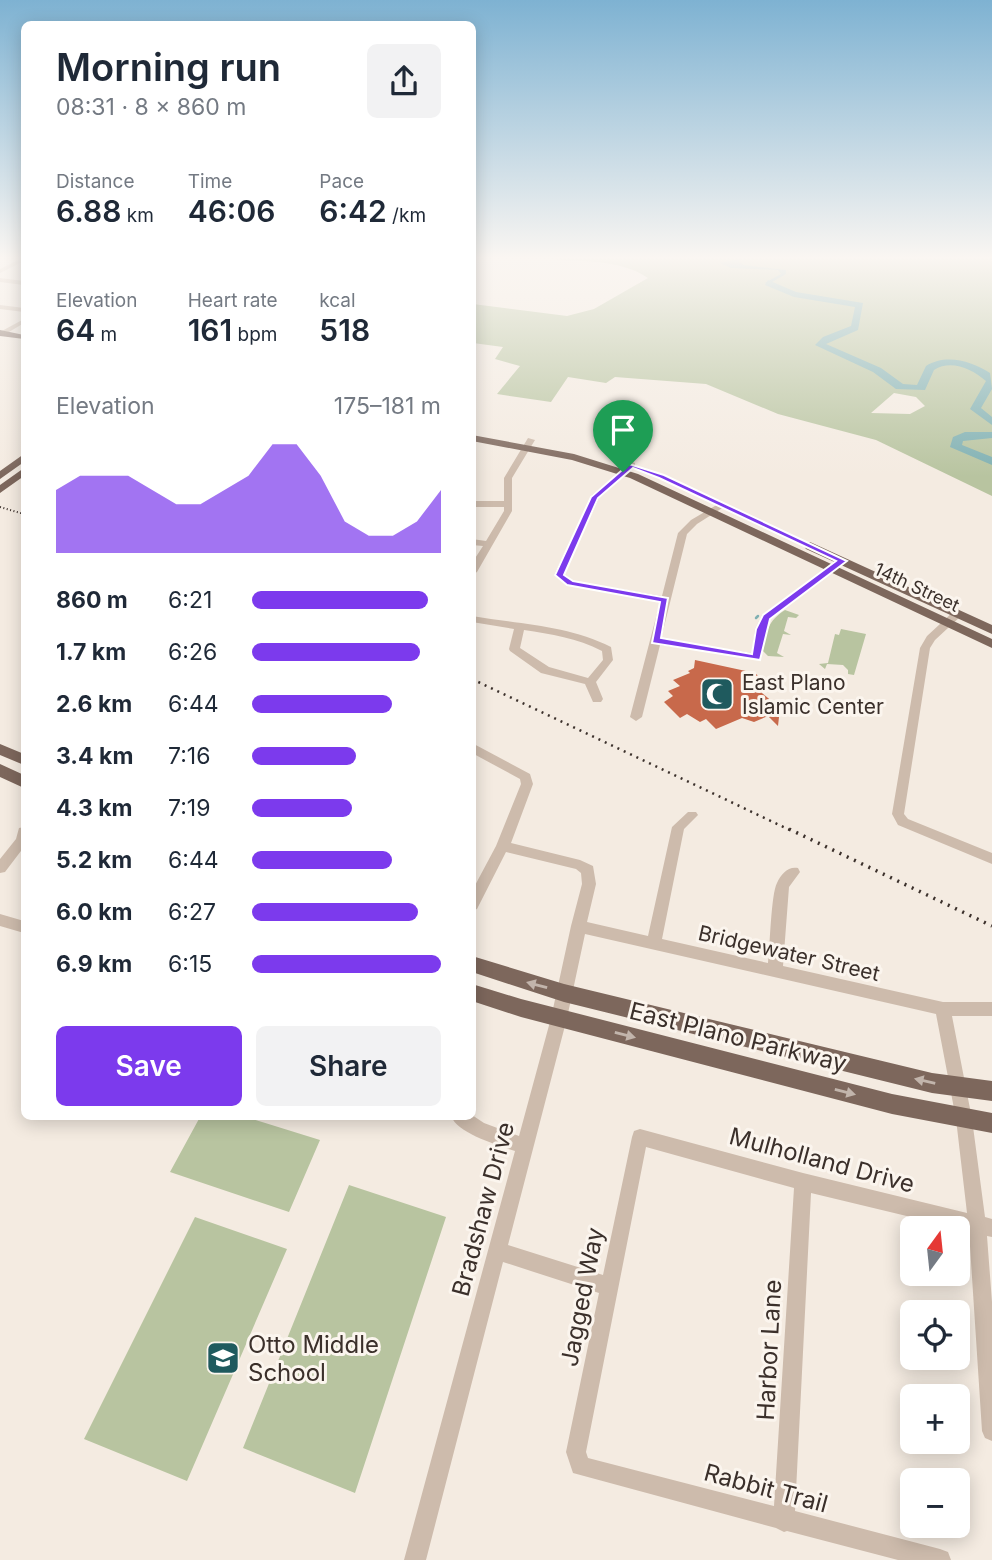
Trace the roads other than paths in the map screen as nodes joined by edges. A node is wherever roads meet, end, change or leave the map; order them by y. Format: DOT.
graph roads {
  1 [pos="4,332"];
  2 [pos="21,336"];
  3 [pos="476,430"];
  4 [pos="476,438"];
  5 [pos="529,444"];
  6 [pos="21,459"];
  7 [pos="628,468"];
  8 [pos="21,473"];
  9 [pos="0,476"];
  10 [pos="0,490"];
  11 [pos="476,504"];
  12 [pos="509,504"];
  13 [pos="717,508"];
  14 [pos="476,542"];
  15 [pos="489,544"];
  16 [pos="836,564"];
  17 [pos="476,565"];
  18 [pos="562,580"];
  19 [pos="665,600"];
  20 [pos="952,618"];
  21 [pos="476,620"];
  22 [pos="520,627"];
  23 [pos="992,631"];
  24 [pos="655,640"];
  25 [pos="992,644"];
  26 [pos="757,657"];
  27 [pos="590,681"];
  28 [pos="597,699"];
  29 [pos="636,717"];
  30 [pos="0,749"];
  31 [pos="476,749"];
  32 [pos="21,759"];
  33 [pos="0,770"];
  34 [pos="21,780"];
  35 [pos="692,815"];
  36 [pos="21,842"];
  37 [pos="503,846"];
  38 [pos="992,859"];
  39 [pos="0,868"];
  40 [pos="793,872"];
  41 [pos="476,897"];
  42 [pos="0,920"];
  43 [pos="21,926"];
  44 [pos="578,926"];
  45 [pos="654,943"];
  46 [pos="476,965"];
  47 [pos="775,970"];
  48 [pos="476,993"];
  49 [pos="565,993"];
  50 [pos="943,1009"];
  51 [pos="992,1009"];
  52 [pos="559,1018"];
  53 [pos="958,1087"];
  54 [pos="992,1091"];
  55 [pos="964,1119"];
  56 [pos="465,1120"];
  57 [pos="992,1123"];
  58 [pos="640,1137"];
  59 [pos="525,1147"];
  60 [pos="803,1182"];
  61 [pos="985,1226"];
  62 [pos="497,1251"];
  63 [pos="610,1287"];
  64 [pos="992,1431"];
  65 [pos="580,1466"];
  66 [pos="784,1521"];
  67 [pos="415,1560"];
  68 [pos="940,1560"];
  1 -- 2 [label="main road"];
  3 -- 5 [label="main road, 14th Street"];
  4 -- 5 [label="main road, 14th Street"];
  5 -- 7 [label="main road, 14th Street"];
  5 -- 12 [label="street"];
  6 -- 9 [label="main road"];
  7 -- 13 [label="main road, 14th Street"];
  7 -- 18 [label="street"];
  8 -- 10 [label="main road"];
  11 -- 12 [label="street"];
  12 -- 15 [label="street"];
  13 -- 16 [label="main road, 14th Street"];
  13 -- 19 [label="street"];
  14 -- 15 [label="street"];
  15 -- 17 [label="street"];
  16 -- 20 [label="main road, 14th Street"];
  16 -- 26 [label="street"];
  18 -- 19 [label="street"];
  19 -- 24 [label="street"];
  20 -- 23 [label="main road, 14th Street"];
  20 -- 25 [label="main road, 14th Street"];
  20 -- 38 [label="street"];
  21 -- 22 [label="street"];
  22 -- 27 [label="street"];
  22 -- 27 [label="street"];
  24 -- 26 [label="street"];
  24 -- 29 [label="street"];
  27 -- 28 [label="street"];
  30 -- 32 [label="main road"];
  31 -- 37 [label="street"];
  33 -- 34 [label="main road"];
  35 -- 45 [label="street"];
  36 -- 39 [label="street"];
  37 -- 41 [label="street"];
  37 -- 44 [label="street, Bradshaw Drive"];
  40 -- 47 [label="street"];
  42 -- 43 [label="street"];
  44 -- 45 [label="street, Bridgewater Street"];
  44 -- 49 [label="street, Bradshaw Drive"];
  45 -- 47 [label="street, Bridgewater Street"];
  49 -- 46 [label="main road, East Plano Parkway, one-way"];
  47 -- 50 [label="street, Bridgewater Street"];
  48 -- 52 [label="main road, East Plano Parkway"];
  49 -- 52 [label="street, Bradshaw Drive"];
  53 -- 49 [label="main road, East Plano Parkway, one-way"];
  50 -- 51 [label="street, Bridgewater Street"];
  50 -- 53 [label="street"];
  52 -- 55 [label="main road, East Plano Parkway, one-way"];
  52 -- 59 [label="street, Bradshaw Drive"];
  53 -- 54 [label="main road, East Plano Parkway"];
  53 -- 55 [label="street"];
  55 -- 57 [label="main road, East Plano Parkway"];
  55 -- 61 [label="street"];
  56 -- 59 [label="street"];
  58 -- 60 [label="street, Mulholland Drive"];
  58 -- 63 [label="street, Jagged Way"];
  59 -- 62 [label="street, Bradshaw Drive"];
  60 -- 61 [label="street, Mulholland Drive"];
  60 -- 66 [label="street, Harbor Lane"];
  61 -- 64 [label="street"];
  62 -- 63 [label="street"];
  62 -- 67 [label="street, Bradshaw Drive"];
  63 -- 65 [label="street, Jagged Way"];
  65 -- 66 [label="street, Rabbit Trail"];
  66 -- 68 [label="street, Rabbit Trail"];
}
